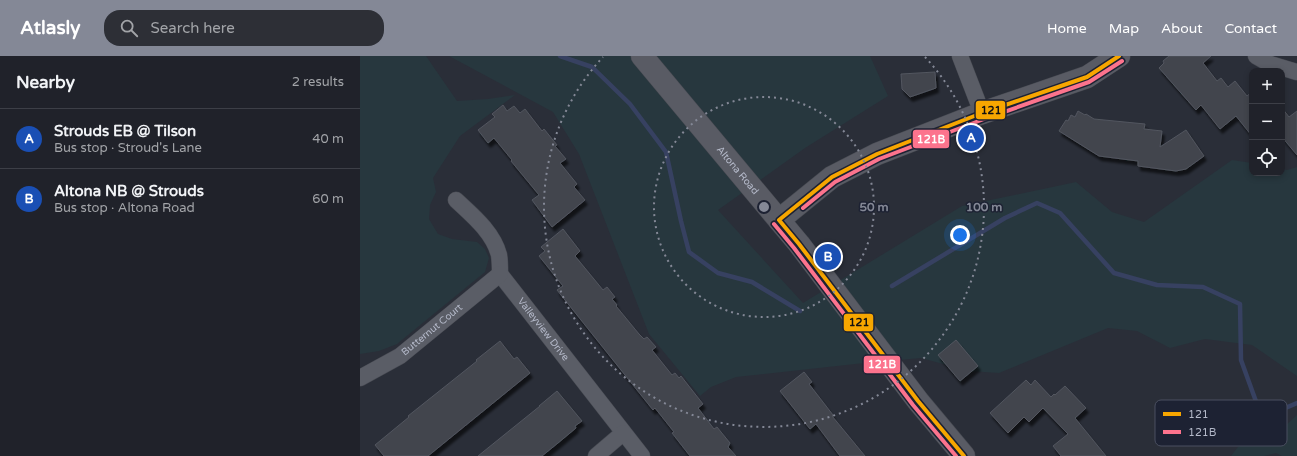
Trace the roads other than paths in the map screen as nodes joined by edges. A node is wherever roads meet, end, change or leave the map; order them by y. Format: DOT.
graph roads {
  1 [pos="642,56"];
  2 [pos="960,56"];
  3 [pos="1119,56"];
  4 [pos="1256,56"];
  5 [pos="1297,72"];
  6 [pos="982,113"];
  7 [pos="456,200"];
  8 [pos="779,220"];
  9 [pos="500,274"];
  10 [pos="360,378"];
  11 [pos="623,433"];
  12 [pos="596,456"];
  13 [pos="642,456"];
  14 [pos="964,456"];
  1 -- 8 [label="main road, Altona Road"];
  2 -- 6 [label="street"];
  3 -- 6 [label="main road"];
  4 -- 5 [label="street"];
  6 -- 8 [label="main road"];
  7 -- 9 [label="street"];
  8 -- 14 [label="main road, Altona Road"];
  9 -- 10 [label="street, Butternut Court"];
  9 -- 11 [label="street, Valleyview Drive"];
  11 -- 12 [label="street"];
  11 -- 13 [label="street, Valleyview Drive"];
}
